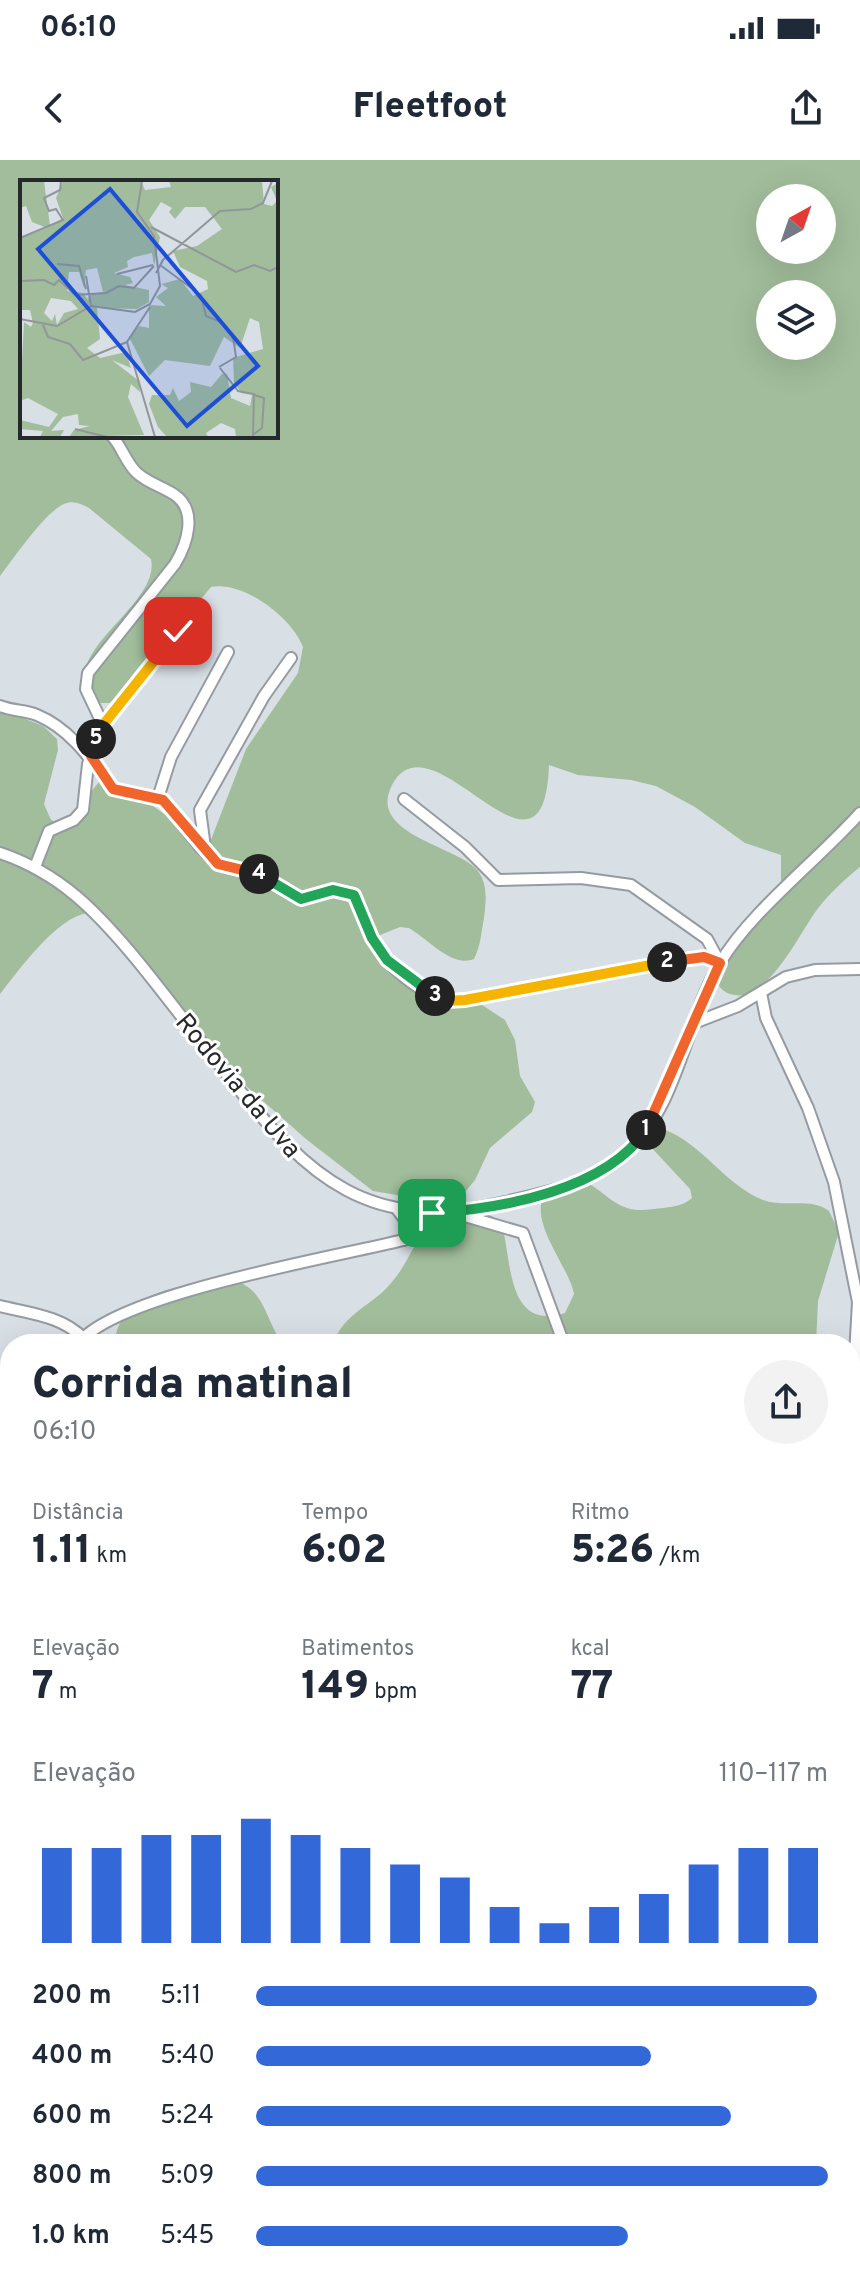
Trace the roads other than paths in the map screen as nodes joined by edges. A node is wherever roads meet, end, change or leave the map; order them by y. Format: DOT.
graph roads {
  1 [pos="113,438"];
  2 [pos="178,631"];
  3 [pos="228,652"];
  4 [pos="291,658"];
  5 [pos="0,706"];
  6 [pos="103,725"];
  7 [pos="91,756"];
  8 [pos="158,798"];
  9 [pos="404,799"];
  10 [pos="860,813"];
  11 [pos="0,853"];
  12 [pos="206,853"];
  13 [pos="35,867"];
  14 [pos="720,963"];
  15 [pos="860,969"];
  16 [pos="761,993"];
  17 [pos="694,1023"];
  18 [pos="482,1208"];
  19 [pos="397,1209"];
  20 [pos="465,1216"];
  21 [pos="404,1240"];
  22 [pos="0,1306"];
  23 [pos="76,1334"];
  24 [pos="89,1334"];
  25 [pos="560,1334"];
  26 [pos="856,1334"];
  1 -- 6 [label="street"];
  2 -- 6 [label="street"];
  3 -- 8 [label="street"];
  4 -- 12 [label="street"];
  5 -- 7 [label="street"];
  6 -- 7 [label="street"];
  7 -- 8 [label="street"];
  7 -- 13 [label="street"];
  8 -- 12 [label="street"];
  9 -- 14 [label="street"];
  10 -- 14 [label="street, Rodovia da Uva"];
  11 -- 13 [label="street, Rodovia da Uva"];
  12 -- 14 [label="street"];
  13 -- 19 [label="street, Rodovia da Uva"];
  14 -- 17 [label="street, Rodovia da Uva"];
  15 -- 16 [label="street"];
  16 -- 17 [label="street"];
  16 -- 26 [label="street"];
  17 -- 18 [label="street, Rodovia da Uva"];
  18 -- 19 [label="street, Rodovia da Uva"];
  18 -- 20 [label="street"];
  19 -- 21 [label="street"];
  20 -- 21 [label="street"];
  20 -- 25 [label="street"];
  21 -- 24 [label="street"];
  22 -- 23 [label="street"];
}
